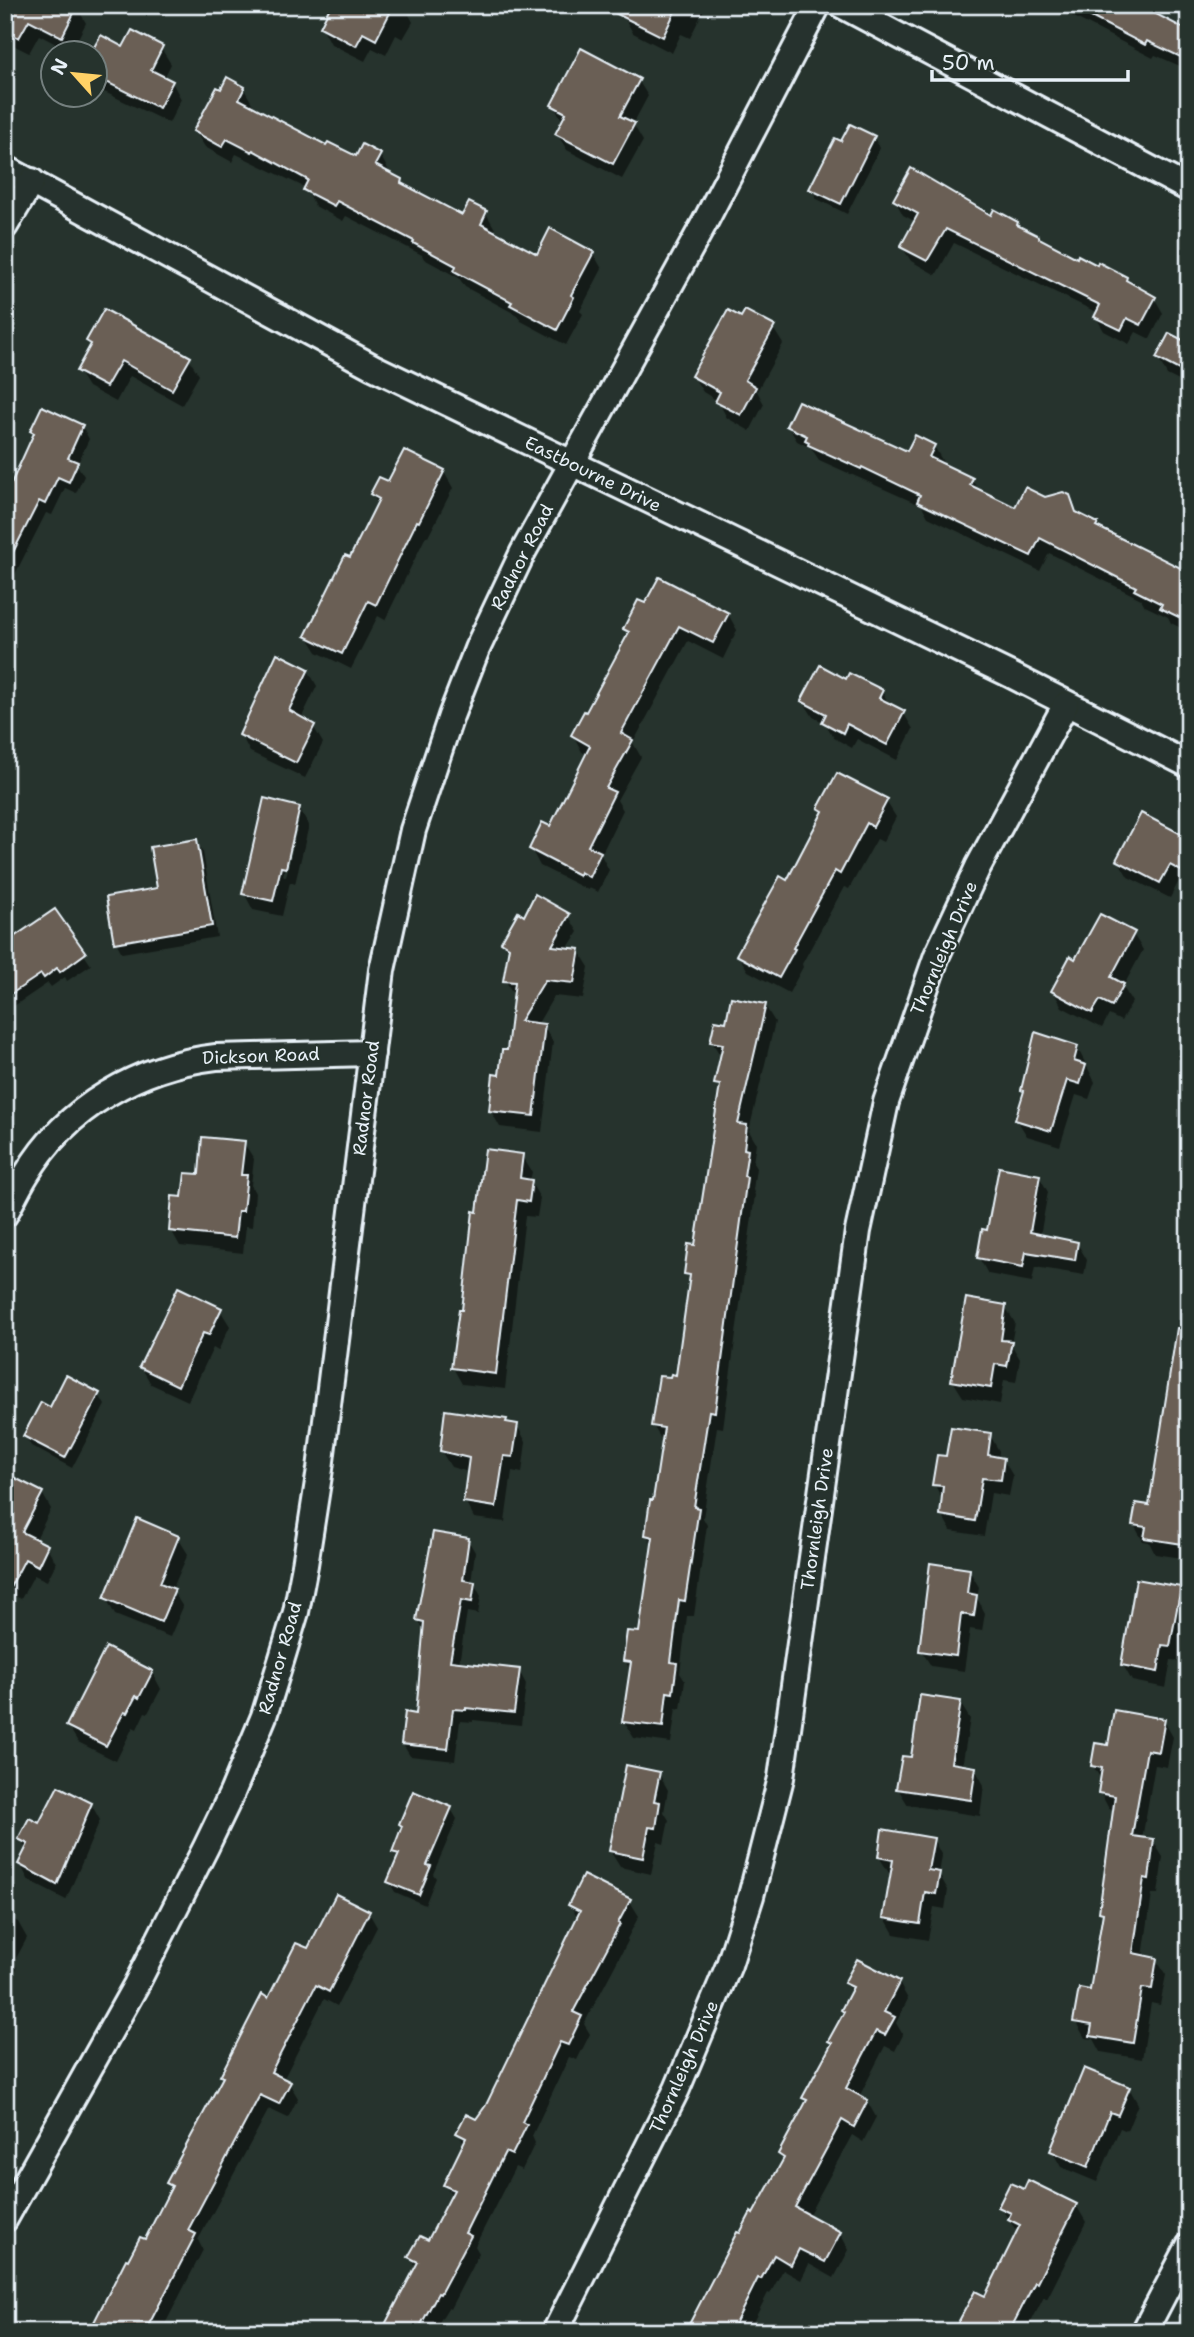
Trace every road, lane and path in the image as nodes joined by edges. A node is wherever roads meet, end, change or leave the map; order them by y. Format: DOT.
graph roads {
  1 [pos="818,5"];
  2 [pos="841,5"];
  3 [pos="5,168"];
  4 [pos="32,181"];
  5 [pos="1189,189"];
  6 [pos="5,226"];
  7 [pos="572,464"];
  8 [pos="1066,704"];
  9 [pos="1189,765"];
  10 [pos="372,1053"];
  11 [pos="5,1214"];
  12 [pos="5,2218"];
  13 [pos="1189,2246"];
  14 [pos="555,2332"];
  15 [pos="1144,2332"];
  1 -- 7 [label="street, Radnor Road"];
  2 -- 5 [label="street"];
  3 -- 4 [label="street, Eastbourne Drive"];
  4 -- 6 [label="street"];
  4 -- 7 [label="street, Eastbourne Drive"];
  7 -- 8 [label="street, Eastbourne Drive"];
  7 -- 10 [label="street, Radnor Road"];
  8 -- 9 [label="street, Eastbourne Drive"];
  8 -- 14 [label="street, Thornleigh Drive"];
  10 -- 11 [label="street, Dickson Road"];
  10 -- 12 [label="street, Radnor Road"];
  13 -- 15 [label="street"];
}
